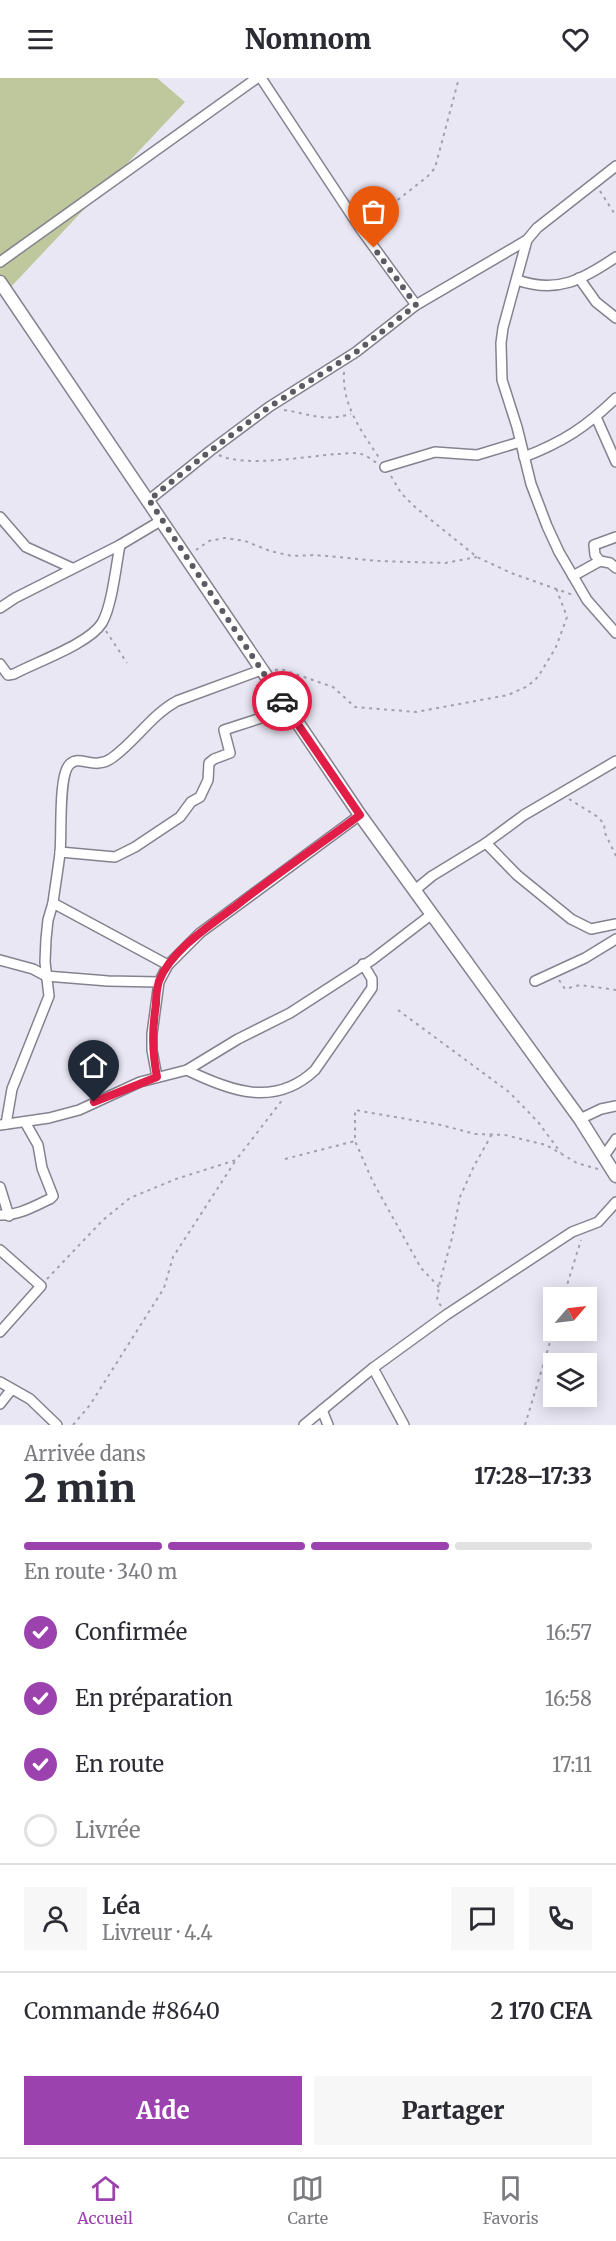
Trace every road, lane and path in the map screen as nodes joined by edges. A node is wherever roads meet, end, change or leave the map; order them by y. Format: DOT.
graph roads {
  1 [pos="259,78"];
  2 [pos="459,78"];
  3 [pos="616,166"];
  4 [pos="594,183"];
  5 [pos="616,216"];
  6 [pos="360,228"];
  7 [pos="527,240"];
  8 [pos="616,257"];
  9 [pos="0,262"];
  10 [pos="579,278"];
  11 [pos="517,280"];
  12 [pos="0,282"];
  13 [pos="416,305"];
  14 [pos="616,318"];
  15 [pos="616,398"];
  16 [pos="269,407"];
  17 [pos="351,414"];
  18 [pos="596,417"];
  19 [pos="520,442"];
  20 [pos="210,451"];
  21 [pos="524,457"];
  22 [pos="616,462"];
  23 [pos="385,467"];
  24 [pos="149,500"];
  25 [pos="0,518"];
  26 [pos="162,520"];
  27 [pos="616,537"];
  28 [pos="120,545"];
  29 [pos="186,557"];
  30 [pos="600,561"];
  31 [pos="72,568"];
  32 [pos="616,568"];
  33 [pos="573,576"];
  34 [pos="556,588"];
  35 [pos="587,600"];
  36 [pos="0,608"];
  37 [pos="612,620"];
  38 [pos="102,624"];
  39 [pos="616,633"];
  40 [pos="127,663"];
  41 [pos="0,664"];
  42 [pos="261,670"];
  43 [pos="288,710"];
  44 [pos="616,761"];
  45 [pos="561,793"];
  46 [pos="360,815"];
  47 [pos="616,839"];
  48 [pos="610,842"];
  49 [pos="486,843"];
  50 [pos="60,852"];
  51 [pos="616,856"];
  52 [pos="414,890"];
  53 [pos="53,903"];
  54 [pos="432,914"];
  55 [pos="616,924"];
  56 [pos="616,939"];
  57 [pos="0,960"];
  58 [pos="363,964"];
  59 [pos="168,965"];
  60 [pos="555,971"];
  61 [pos="46,976"];
  62 [pos="535,981"];
  63 [pos="159,982"];
  64 [pos="616,990"];
  65 [pos="398,1010"];
  66 [pos="187,1070"];
  67 [pos="157,1077"];
  68 [pos="294,1085"];
  69 [pos="616,1106"];
  70 [pos="580,1119"];
  71 [pos="25,1122"];
  72 [pos="3,1125"];
  73 [pos="492,1134"];
  74 [pos="616,1139"];
  75 [pos="355,1141"];
  76 [pos="562,1155"];
  77 [pos="604,1156"];
  78 [pos="285,1159"];
  79 [pos="236,1160"];
  80 [pos="601,1170"];
  81 [pos="616,1176"];
  82 [pos="0,1187"];
  83 [pos="616,1202"];
  84 [pos="4,1215"];
  85 [pos="584,1227"];
  86 [pos="0,1250"];
  87 [pos="41,1286"];
  88 [pos="439,1287"];
  89 [pos="566,1287"];
  90 [pos="446,1315"];
  91 [pos="0,1332"];
  92 [pos="550,1341"];
  93 [pos="373,1368"];
  94 [pos="0,1382"];
  95 [pos="11,1390"];
  96 [pos="0,1404"];
  97 [pos="322,1410"];
  98 [pos="57,1425"];
  99 [pos="73,1425"];
  100 [pos="304,1425"];
  101 [pos="328,1425"];
  102 [pos="404,1425"];
  103 [pos="525,1425"];
  1 -- 6 [label="street"];
  1 -- 9 [label="street"];
  2 -- 6 [label="path"];
  3 -- 4 [label="street"];
  4 -- 5 [label="path"];
  4 -- 7 [label="street"];
  6 -- 13 [label="street"];
  7 -- 11 [label="street"];
  7 -- 13 [label="street"];
  8 -- 10 [label="street"];
  10 -- 11 [label="street"];
  10 -- 14 [label="street"];
  11 -- 19 [label="street"];
  12 -- 24 [label="street"];
  13 -- 16 [label="street"];
  15 -- 18 [label="street"];
  16 -- 17 [label="path"];
  16 -- 20 [label="street"];
  18 -- 21 [label="street"];
  18 -- 22 [label="street"];
  19 -- 21 [label="street"];
  19 -- 23 [label="street"];
  20 -- 23 [label="path"];
  20 -- 24 [label="street"];
  21 -- 33 [label="street"];
  24 -- 26 [label="street"];
  25 -- 31 [label="street"];
  26 -- 28 [label="street"];
  26 -- 29 [label="street"];
  27 -- 30 [label="street"];
  28 -- 31 [label="street"];
  28 -- 38 [label="street"];
  29 -- 34 [label="path"];
  29 -- 42 [label="street"];
  30 -- 32 [label="street"];
  30 -- 33 [label="street"];
  31 -- 36 [label="street"];
  33 -- 35 [label="street"];
  34 -- 35 [label="path"];
  34 -- 42 [label="path"];
  35 -- 37 [label="street"];
  37 -- 39 [label="street"];
  38 -- 40 [label="path"];
  38 -- 41 [label="street"];
  42 -- 43 [label="street"];
  42 -- 50 [label="street"];
  43 -- 46 [label="street"];
  43 -- 50 [label="street"];
  44 -- 45 [label="street"];
  45 -- 48 [label="path"];
  45 -- 49 [label="street"];
  46 -- 52 [label="street"];
  46 -- 59 [label="street"];
  47 -- 48 [label="path"];
  48 -- 51 [label="path"];
  49 -- 52 [label="street"];
  49 -- 55 [label="street"];
  50 -- 53 [label="street"];
  52 -- 54 [label="street"];
  53 -- 59 [label="street"];
  53 -- 61 [label="street"];
  54 -- 58 [label="street"];
  54 -- 70 [label="street"];
  56 -- 60 [label="street"];
  57 -- 61 [label="street"];
  58 -- 66 [label="street"];
  58 -- 68 [label="street"];
  59 -- 63 [label="street"];
  60 -- 62 [label="street"];
  60 -- 64 [label="path"];
  61 -- 63 [label="street"];
  61 -- 72 [label="street"];
  63 -- 67 [label="street"];
  65 -- 76 [label="path"];
  66 -- 67 [label="street"];
  66 -- 68 [label="street"];
  67 -- 71 [label="street"];
  68 -- 79 [label="path"];
  69 -- 70 [label="street"];
  70 -- 77 [label="street"];
  71 -- 72 [label="street"];
  71 -- 84 [label="street"];
  73 -- 75 [label="path"];
  73 -- 76 [label="path"];
  73 -- 88 [label="path"];
  74 -- 77 [label="street"];
  75 -- 78 [label="path"];
  75 -- 88 [label="path"];
  76 -- 80 [label="path"];
  77 -- 81 [label="street"];
  79 -- 87 [label="path"];
  79 -- 99 [label="path"];
  82 -- 84 [label="street"];
  83 -- 85 [label="street"];
  85 -- 89 [label="path"];
  85 -- 90 [label="street"];
  86 -- 87 [label="street"];
  87 -- 91 [label="street"];
  88 -- 90 [label="path"];
  90 -- 93 [label="street"];
  92 -- 103 [label="path"];
  93 -- 97 [label="street"];
  93 -- 102 [label="street"];
  94 -- 95 [label="street"];
  95 -- 96 [label="street"];
  95 -- 98 [label="street"];
  97 -- 100 [label="street"];
  97 -- 101 [label="street"];
}
